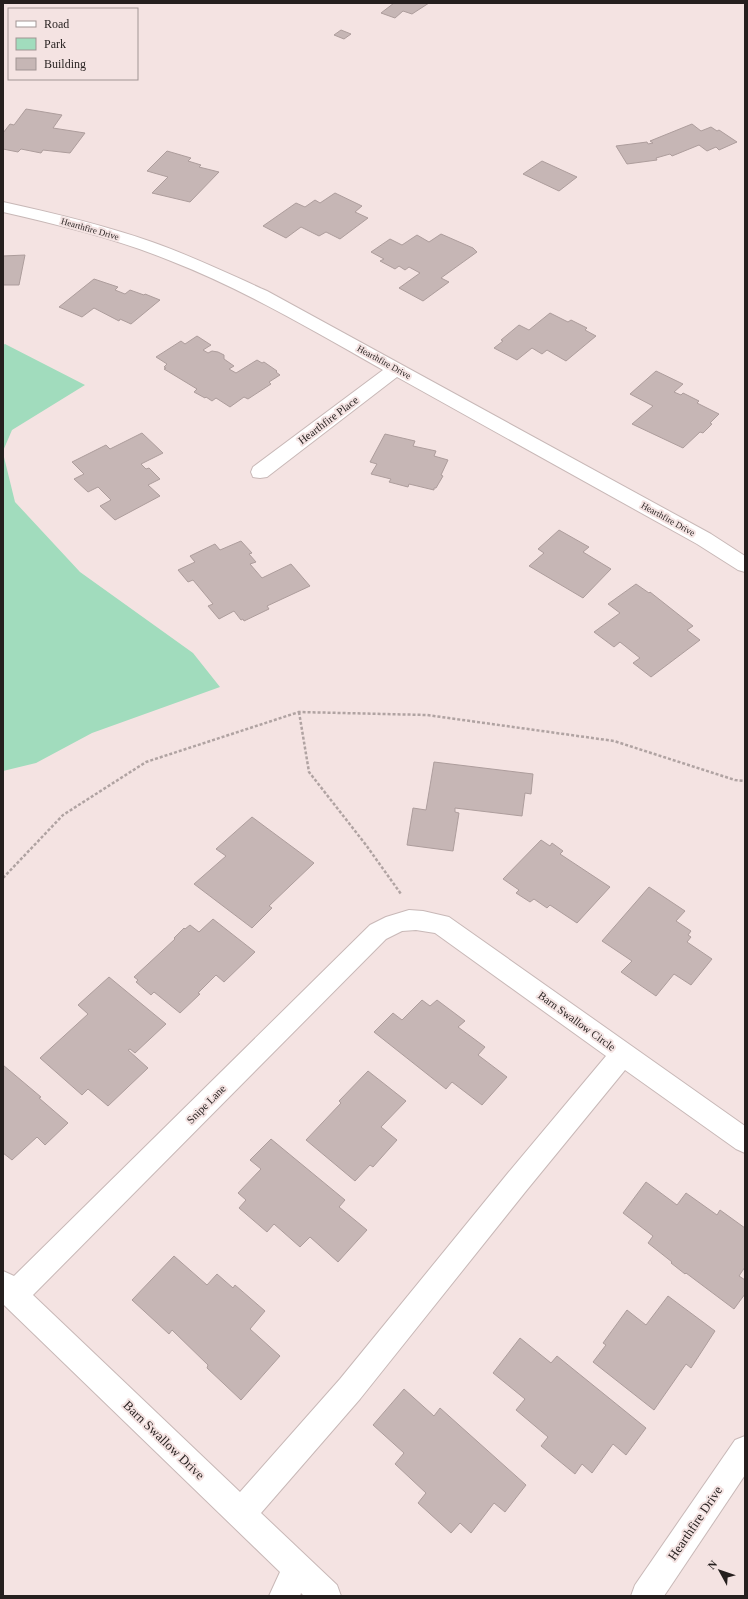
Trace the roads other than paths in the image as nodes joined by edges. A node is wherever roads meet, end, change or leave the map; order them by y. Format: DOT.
graph roads {
  1 [pos="3,207"];
  2 [pos="396,369"];
  3 [pos="260,472"];
  4 [pos="745,565"];
  5 [pos="411,920"];
  6 [pos="623,1054"];
  7 [pos="745,1141"];
  8 [pos="9,1290"];
  9 [pos="745,1450"];
  10 [pos="240,1514"];
  11 [pos="297,1568"];
  12 [pos="284,1596"];
  13 [pos="326,1596"];
  14 [pos="646,1596"];
  1 -- 2 [label="street, Hearthfire Drive"];
  2 -- 3 [label="street, Hearthfire Place"];
  2 -- 4 [label="street, Hearthfire Drive"];
  5 -- 6 [label="street, Barn Swallow Circle"];
  5 -- 8 [label="street, Snipe Lane"];
  6 -- 7 [label="street, Barn Swallow Circle"];
  6 -- 10 [label="street"];
  8 -- 10 [label="street, Barn Swallow Drive"];
  9 -- 14 [label="street, Hearthfire Drive"];
  10 -- 11 [label="street, Barn Swallow Drive"];
  11 -- 12 [label="street"];
  11 -- 13 [label="street, Barn Swallow Drive"];
}
